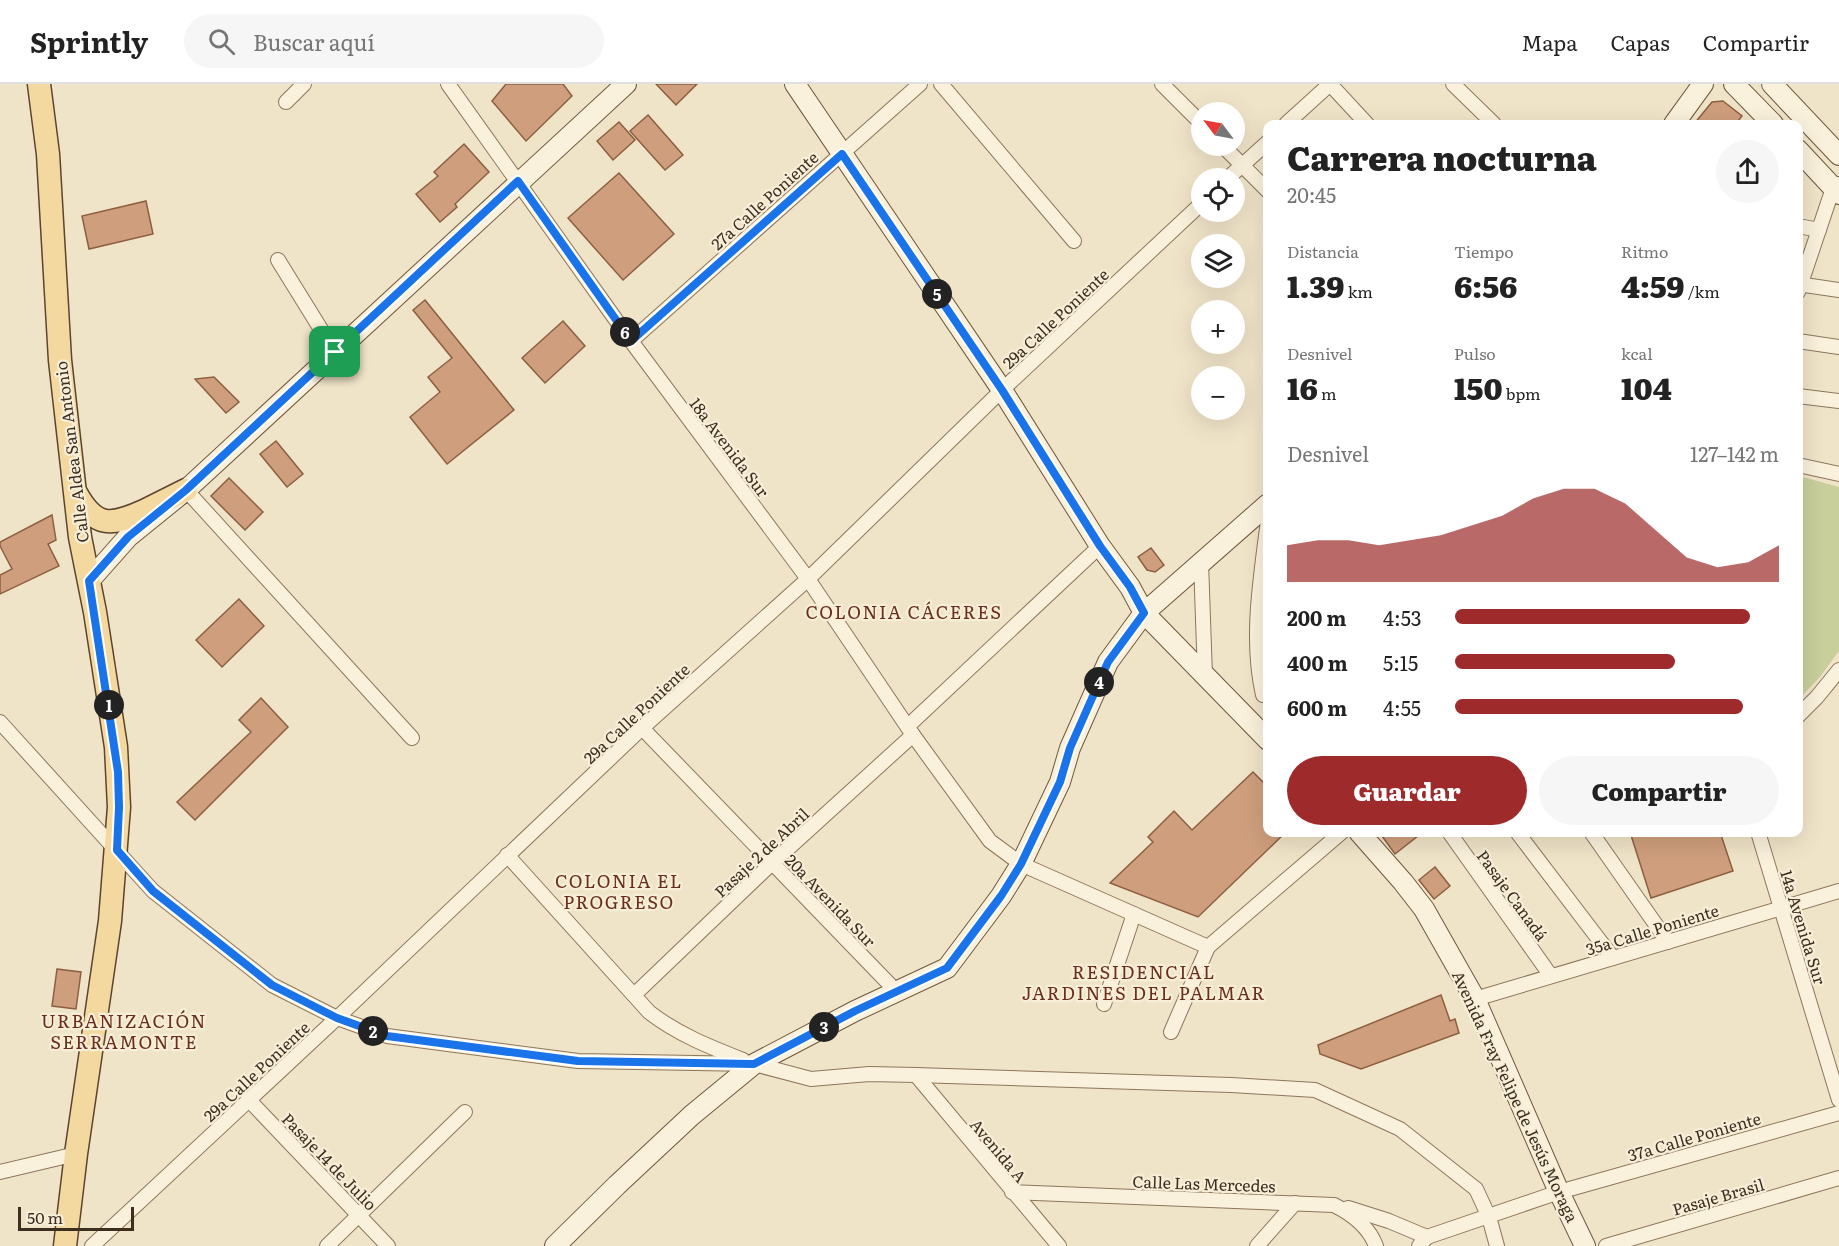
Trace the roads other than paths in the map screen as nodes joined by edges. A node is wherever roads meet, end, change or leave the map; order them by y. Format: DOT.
graph roads {
  1 [pos="39,84"];
  2 [pos="304,84"];
  3 [pos="448,84"];
  4 [pos="626,84"];
  5 [pos="795,84"];
  6 [pos="920,84"];
  7 [pos="941,84"];
  8 [pos="1162,84"];
  9 [pos="1330,84"];
  10 [pos="1453,84"];
  11 [pos="1703,84"];
  12 [pos="1734,84"];
  13 [pos="1772,84"];
  14 [pos="286,102"];
  15 [pos="1191,113"];
  16 [pos="1290,120"];
  17 [pos="1363,120"];
  18 [pos="1490,120"];
  19 [pos="1677,120"];
  20 [pos="1769,120"];
  21 [pos="1263,146"];
  22 [pos="842,154"];
  23 [pos="1839,155"];
  24 [pos="1233,156"];
  25 [pos="1242,165"];
  26 [pos="1239,168"];
  27 [pos="1807,169"];
  28 [pos="518,181"];
  29 [pos="1263,186"];
  30 [pos="1837,188"];
  31 [pos="1191,214"];
  32 [pos="1803,227"];
  33 [pos="1819,230"];
  34 [pos="1074,241"];
  35 [pos="278,260"];
  36 [pos="1803,275"];
  37 [pos="1803,286"];
  38 [pos="1839,291"];
  39 [pos="631,341"];
  40 [pos="1803,341"];
  41 [pos="1839,346"];
  42 [pos="335,352"];
  43 [pos="1002,390"];
  44 [pos="1803,397"];
  45 [pos="1839,401"];
  46 [pos="1803,466"];
  47 [pos="1839,474"];
  48 [pos="186,490"];
  49 [pos="75,491"];
  50 [pos="1263,508"];
  51 [pos="1100,546"];
  52 [pos="1201,562"];
  53 [pos="1263,567"];
  54 [pos="808,579"];
  55 [pos="89,581"];
  56 [pos="1144,613"];
  57 [pos="1839,670"];
  58 [pos="1204,676"];
  59 [pos="1263,695"];
  60 [pos="1803,712"];
  61 [pos="0,722"];
  62 [pos="642,728"];
  63 [pos="910,731"];
  64 [pos="1263,735"];
  65 [pos="412,738"];
  66 [pos="1336,837"];
  67 [pos="1363,837"];
  68 [pos="1453,837"];
  69 [pos="1521,837"];
  70 [pos="1594,837"];
  71 [pos="1760,837"];
  72 [pos="117,850"];
  73 [pos="507,855"];
  74 [pos="772,862"];
  75 [pos="1021,864"];
  76 [pos="1839,891"];
  77 [pos="1782,908"];
  78 [pos="1134,914"];
  79 [pos="1668,942"];
  80 [pos="1208,947"];
  81 [pos="1613,958"];
  82 [pos="1551,976"];
  83 [pos="896,991"];
  84 [pos="634,995"];
  85 [pos="1475,999"];
  86 [pos="1104,1004"];
  87 [pos="337,1018"];
  88 [pos="1171,1032"];
  89 [pos="754,1064"];
  90 [pos="916,1075"];
  91 [pos="248,1099"];
  92 [pos="1839,1100"];
  93 [pos="465,1112"];
  94 [pos="1839,1113"];
  95 [pos="76,1154"];
  96 [pos="0,1172"];
  97 [pos="1839,1178"];
  98 [pos="1012,1192"];
  99 [pos="1559,1192"];
  100 [pos="1295,1203"];
  101 [pos="1334,1205"];
  102 [pos="359,1216"];
  103 [pos="1489,1217"];
  104 [pos="1423,1242"];
  105 [pos="64,1246"];
  106 [pos="92,1246"];
  107 [pos="327,1246"];
  108 [pos="388,1246"];
  109 [pos="555,1246"];
  110 [pos="1059,1246"];
  111 [pos="1257,1246"];
  112 [pos="1376,1246"];
  113 [pos="1497,1246"];
  114 [pos="1585,1246"];
  115 [pos="1606,1246"];
  1 -- 49 [label="main road, Calle Aldea San Antonio"];
  2 -- 14 [label="street"];
  3 -- 28 [label="street, 18a Avenida Sur"];
  4 -- 28 [label="street"];
  5 -- 22 [label="street"];
  6 -- 22 [label="street, 27a Calle Poniente"];
  7 -- 34 [label="street"];
  8 -- 15 [label="street"];
  9 -- 16 [label="street"];
  9 -- 17 [label="street"];
  10 -- 18 [label="street"];
  11 -- 19 [label="street"];
  12 -- 20 [label="street"];
  13 -- 23 [label="street"];
  21 -- 25 [label="street"];
  22 -- 39 [label="street, 27a Calle Poniente"];
  22 -- 43 [label="street"];
  24 -- 25 [label="street"];
  25 -- 26 [label="street"];
  25 -- 29 [label="street"];
  27 -- 30 [label="street"];
  28 -- 39 [label="street, 18a Avenida Sur"];
  28 -- 42 [label="street"];
  30 -- 33 [label="street"];
  31 -- 43 [label="street, 29a Calle Poniente"];
  32 -- 33 [label="street"];
  33 -- 36 [label="street"];
  35 -- 42 [label="street"];
  37 -- 38 [label="street"];
  39 -- 54 [label="street, 18a Avenida Sur"];
  40 -- 41 [label="street"];
  42 -- 48 [label="street"];
  43 -- 51 [label="street"];
  43 -- 54 [label="street, 29a Calle Poniente"];
  44 -- 45 [label="street"];
  46 -- 47 [label="street"];
  48 -- 49 [label="main road"];
  48 -- 55 [label="street"];
  48 -- 65 [label="street"];
  49 -- 55 [label="main road, Calle Aldea San Antonio"];
  50 -- 52 [label="street"];
  51 -- 56 [label="street"];
  51 -- 63 [label="street, Pasaje 2 de Abril"];
  52 -- 56 [label="street"];
  52 -- 58 [label="street"];
  53 -- 59 [label="street"];
  54 -- 62 [label="street, 29a Calle Poniente"];
  54 -- 63 [label="street, 18a Avenida Sur"];
  55 -- 72 [label="main road, Calle Aldea San Antonio"];
  56 -- 58 [label="street"];
  56 -- 75 [label="street"];
  57 -- 60 [label="street"];
  58 -- 64 [label="street"];
  61 -- 72 [label="street"];
  62 -- 73 [label="street, 29a Calle Poniente"];
  62 -- 74 [label="street, 20a Avenida Sur"];
  63 -- 74 [label="street, Pasaje 2 de Abril"];
  63 -- 75 [label="street, 18a Avenida Sur"];
  66 -- 80 [label="street"];
  67 -- 85 [label="street, Avenida Fray Felipe de Jesús Moraga"];
  68 -- 82 [label="street, Pasaje Canadá"];
  69 -- 81 [label="street"];
  70 -- 79 [label="street"];
  71 -- 77 [label="street, 14a Avenida Sur"];
  72 -- 87 [label="street"];
  72 -- 95 [label="main road, Calle Aldea San Antonio"];
  73 -- 84 [label="street"];
  73 -- 87 [label="street, 29a Calle Poniente"];
  74 -- 83 [label="street, 20a Avenida Sur"];
  74 -- 84 [label="street, Pasaje 2 de Abril"];
  75 -- 78 [label="street, 18a Avenida Sur"];
  75 -- 83 [label="street"];
  76 -- 77 [label="street, 35a Calle Poniente"];
  77 -- 79 [label="street, 35a Calle Poniente"];
  77 -- 92 [label="street, 14a Avenida Sur"];
  78 -- 80 [label="street, 18a Avenida Sur"];
  78 -- 86 [label="street"];
  79 -- 81 [label="street, 35a Calle Poniente"];
  80 -- 88 [label="street"];
  81 -- 82 [label="street, 35a Calle Poniente"];
  82 -- 85 [label="street, 35a Calle Poniente"];
  83 -- 89 [label="street"];
  84 -- 89 [label="street"];
  85 -- 99 [label="street, Avenida Fray Felipe de Jesús Moraga"];
  87 -- 89 [label="street"];
  87 -- 91 [label="street, 29a Calle Poniente"];
  89 -- 90 [label="street"];
  89 -- 109 [label="street"];
  90 -- 98 [label="street, Avenida A"];
  90 -- 103 [label="street"];
  91 -- 102 [label="street, Pasaje 14 de Julio"];
  91 -- 106 [label="street, 29a Calle Poniente"];
  93 -- 102 [label="street"];
  94 -- 99 [label="street, 37a Calle Poniente"];
  95 -- 96 [label="street"];
  95 -- 105 [label="main road, Calle Aldea San Antonio"];
  97 -- 115 [label="street, Pasaje Brasil"];
  98 -- 100 [label="street, Calle Las Mercedes"];
  98 -- 110 [label="street, Avenida A"];
  99 -- 103 [label="street, 37a Calle Poniente"];
  99 -- 114 [label="street, Avenida Fray Felipe de Jesús Moraga"];
  100 -- 101 [label="street, Calle Las Mercedes"];
  100 -- 111 [label="street"];
  101 -- 104 [label="street, Calle Las Mercedes"];
  101 -- 112 [label="street"];
  102 -- 107 [label="street"];
  102 -- 108 [label="street, Pasaje 14 de Julio"];
  103 -- 104 [label="street, 37a Calle Poniente"];
  103 -- 113 [label="street"];
}
